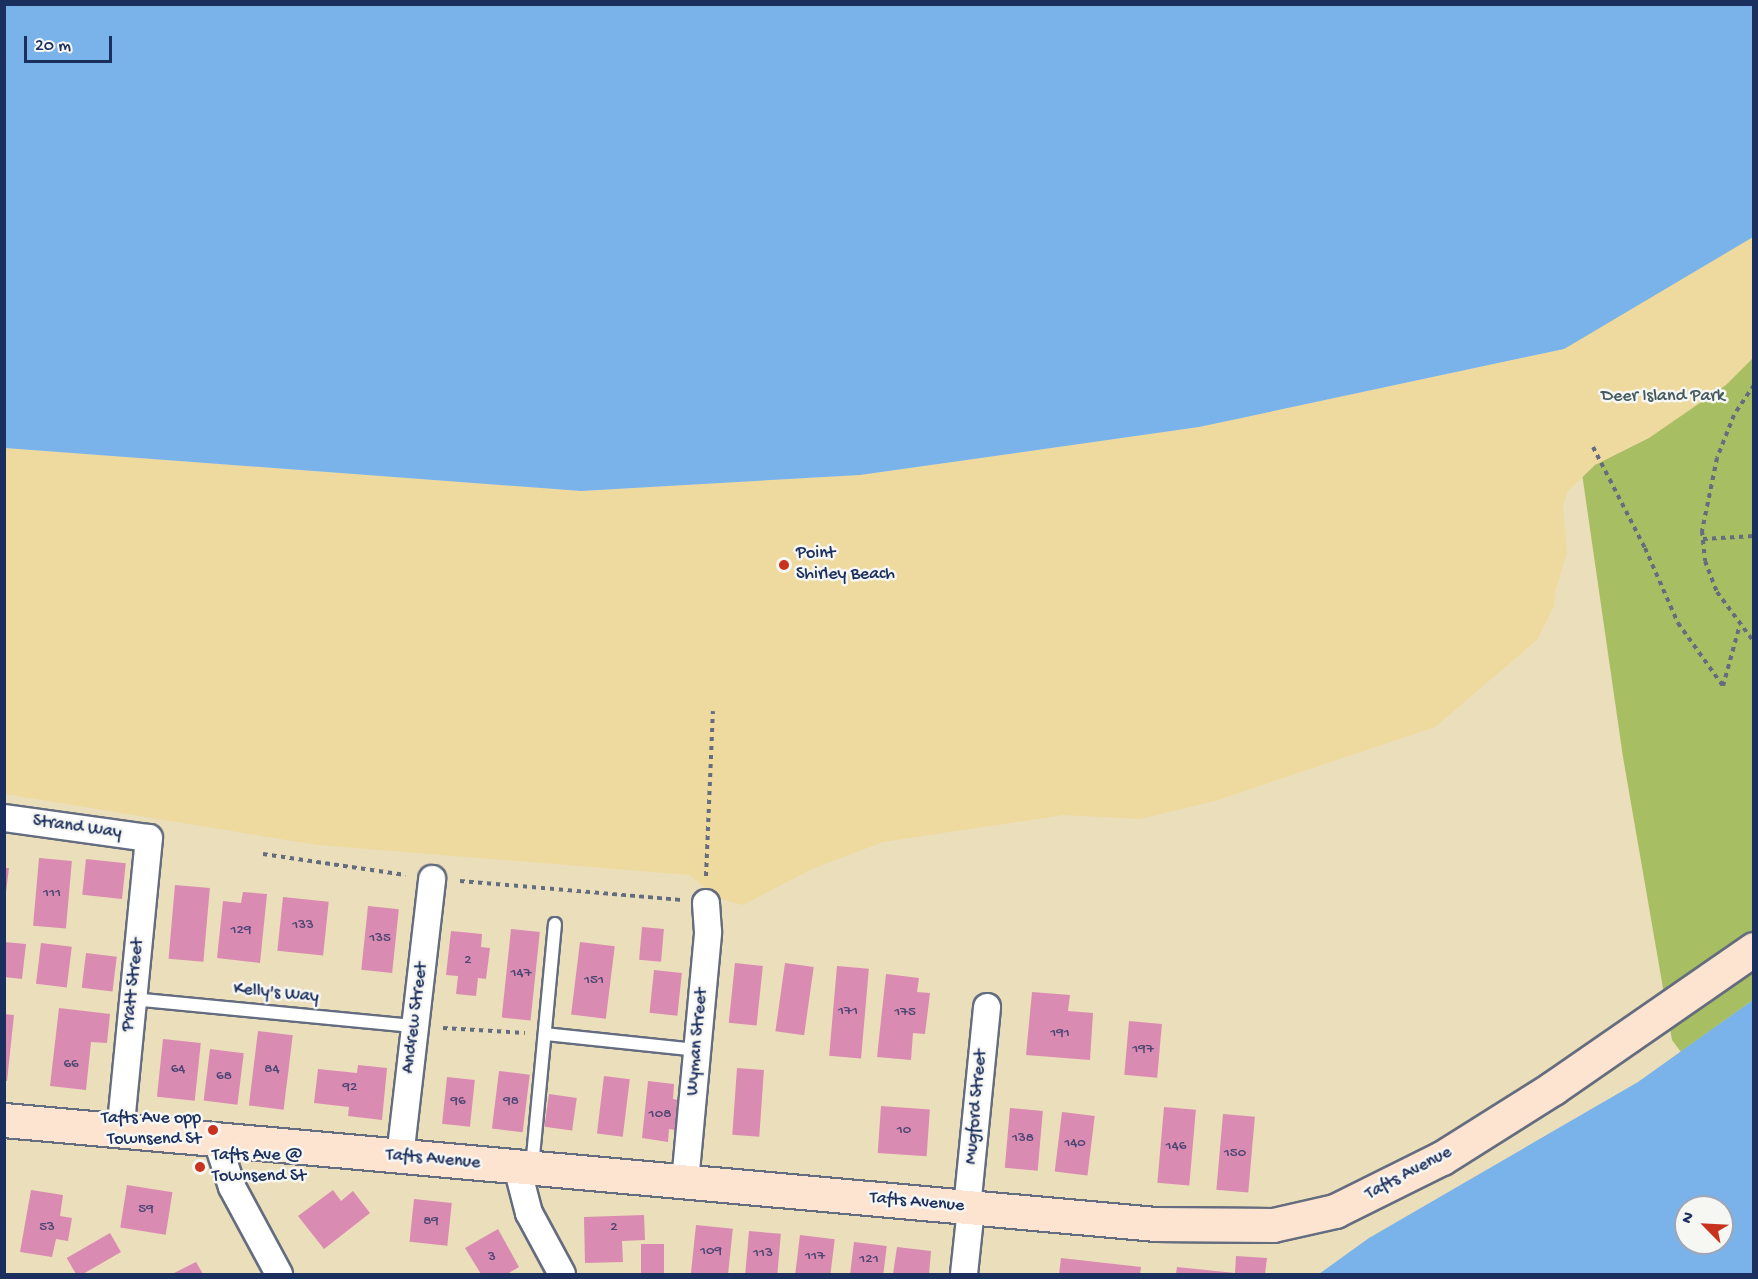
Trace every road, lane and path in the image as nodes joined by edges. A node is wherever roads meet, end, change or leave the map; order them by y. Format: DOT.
graph roads {
  1 [pos="1754,385"];
  2 [pos="1593,447"];
  3 [pos="1754,536"];
  4 [pos="1703,539"];
  5 [pos="1739,627"];
  6 [pos="1754,642"];
  7 [pos="713,711"];
  8 [pos="4,818"];
  9 [pos="148,838"];
  10 [pos="263,854"];
  11 [pos="432,879"];
  12 [pos="706,903"];
  13 [pos="555,924"];
  14 [pos="1754,949"];
  15 [pos="133,999"];
  16 [pos="987,1007"];
  17 [pos="415,1026"];
  18 [pos="545,1034"];
  19 [pos="697,1050"];
  20 [pos="4,1120"];
  21 [pos="120,1132"];
  22 [pos="217,1141"];
  23 [pos="400,1157"];
  24 [pos="525,1168"];
  25 [pos="685,1182"];
  26 [pos="969,1208"];
  27 [pos="279,1275"];
  28 [pos="562,1275"];
  29 [pos="964,1275"];
  1 -- 4 [label="path"];
  2 -- 5 [label="path"];
  3 -- 4 [label="path"];
  4 -- 5 [label="path"];
  5 -- 6 [label="path"];
  7 -- 12 [label="path"];
  8 -- 9 [label="street, Strand Way"];
  9 -- 15 [label="street, Pratt Street"];
  10 -- 11 [label="path"];
  11 -- 12 [label="path"];
  11 -- 17 [label="street, Andrew Street"];
  12 -- 19 [label="street, Wyman Street"];
  13 -- 18 [label="lane"];
  14 -- 26 [label="main road, Tafts Avenue"];
  15 -- 17 [label="lane, Kelly's Way"];
  15 -- 21 [label="street, Pratt Street"];
  16 -- 26 [label="street, Mugford Street"];
  17 -- 18 [label="path"];
  17 -- 23 [label="street, Andrew Street"];
  18 -- 19 [label="lane"];
  18 -- 24 [label="lane"];
  19 -- 25 [label="street, Wyman Street"];
  20 -- 21 [label="main road, Tafts Avenue"];
  21 -- 22 [label="main road, Tafts Avenue"];
  22 -- 23 [label="main road, Tafts Avenue"];
  22 -- 27 [label="street"];
  23 -- 24 [label="main road, Tafts Avenue"];
  24 -- 25 [label="main road, Tafts Avenue"];
  24 -- 28 [label="street"];
  25 -- 26 [label="main road, Tafts Avenue"];
  26 -- 29 [label="street, Mugford Street"];
}
